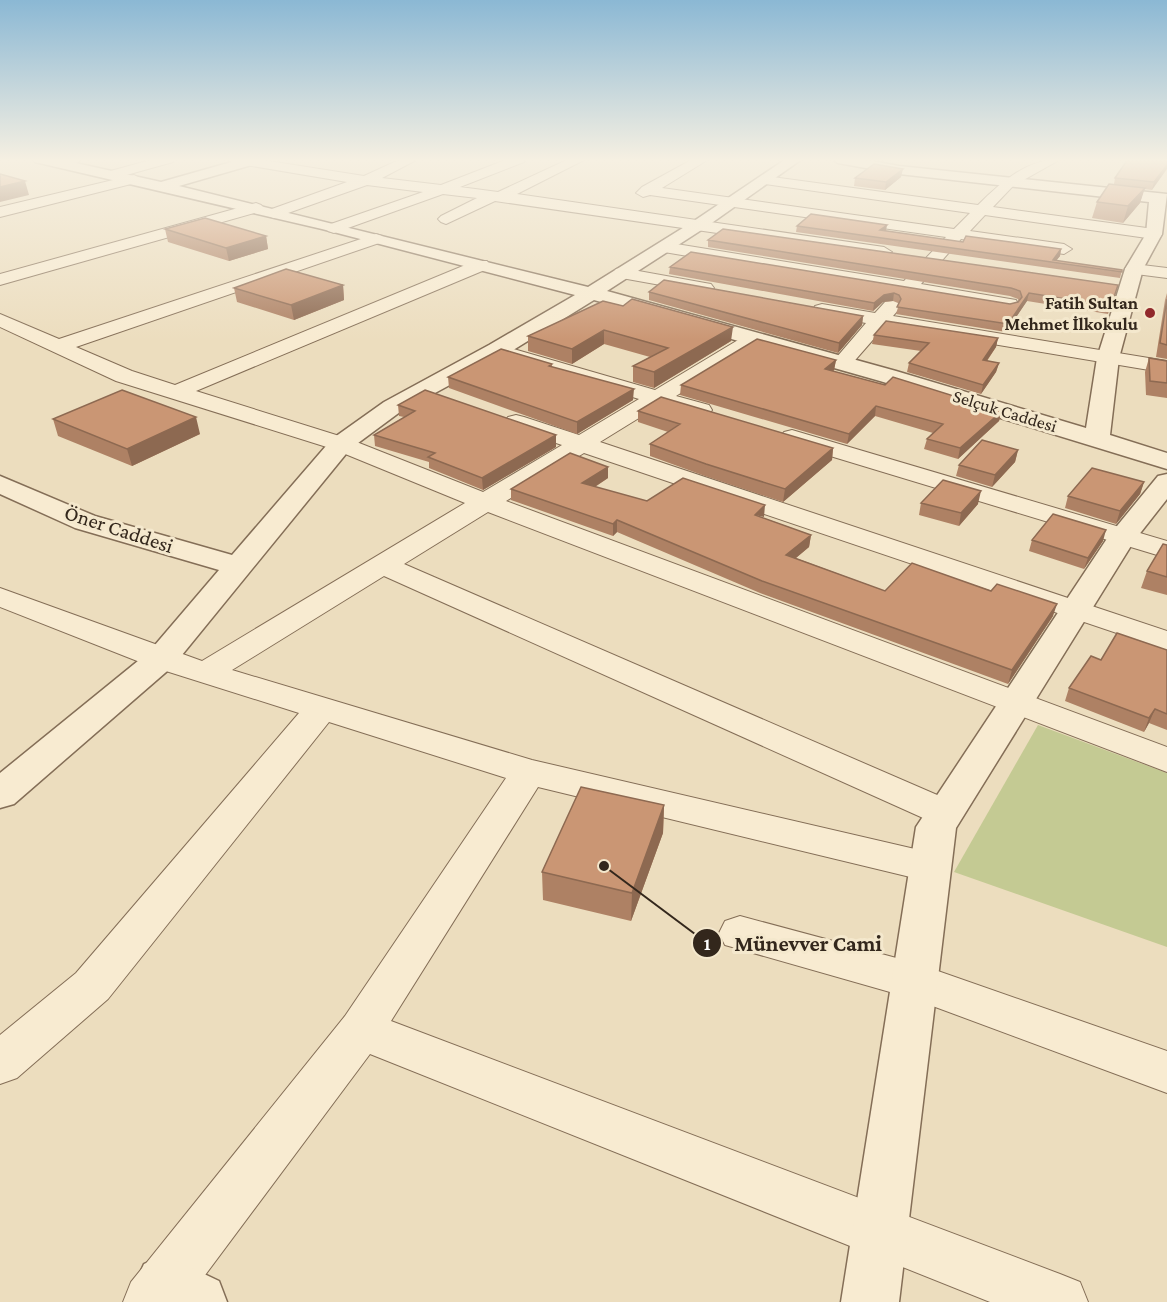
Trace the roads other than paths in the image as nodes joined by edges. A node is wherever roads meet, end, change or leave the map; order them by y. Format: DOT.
graph roads {
  1 [pos="198,220"];
  2 [pos="301,220"];
  3 [pos="357,220"];
  4 [pos="669,220"];
  5 [pos="706,220"];
  6 [pos="865,220"];
  7 [pos="971,220"];
  8 [pos="1046,220"];
  9 [pos="1157,220"];
  10 [pos="700,224"];
  11 [pos="334,228"];
  12 [pos="958,233"];
  13 [pos="1154,234"];
  14 [pos="376,238"];
  15 [pos="664,247"];
  16 [pos="1065,249"];
  17 [pos="932,260"];
  18 [pos="955,263"];
  19 [pos="481,265"];
  20 [pos="622,273"];
  21 [pos="1167,273"];
  22 [pos="0,280"];
  23 [pos="1127,280"];
  24 [pos="908,287"];
  25 [pos="727,292"];
  26 [pos="590,294"];
  27 [pos="1009,304"];
  28 [pos="808,308"];
  29 [pos="879,320"];
  30 [pos="6,327"];
  31 [pos="755,338"];
  32 [pos="58,346"];
  33 [pos="497,350"];
  34 [pos="1108,358"];
  35 [pos="843,362"];
  36 [pos="1167,367"];
  37 [pos="425,390"];
  38 [pos="176,393"];
  39 [pos="658,397"];
  40 [pos="458,402"];
  41 [pos="491,413"];
  42 [pos="726,418"];
  43 [pos="771,431"];
  44 [pos="1097,438"];
  45 [pos="341,444"];
  46 [pos="580,445"];
  47 [pos="1167,460"];
  48 [pos="1167,482"];
  49 [pos="0,484"];
  50 [pos="485,502"];
  51 [pos="1122,537"];
  52 [pos="1167,550"];
  53 [pos="382,565"];
  54 [pos="240,567"];
  55 [pos="0,597"];
  56 [pos="1074,611"];
  57 [pos="1167,641"];
  58 [pos="161,660"];
  59 [pos="205,673"];
  60 [pos="1015,704"];
  61 [pos="321,708"];
  62 [pos="1167,760"];
  63 [pos="529,772"];
  64 [pos="0,794"];
  65 [pos="945,813"];
  66 [pos="931,867"];
  67 [pos="740,933"];
  68 [pos="915,981"];
  69 [pos="361,1030"];
  70 [pos="0,1062"];
  71 [pos="1167,1072"];
  72 [pos="879,1234"];
  73 [pos="171,1296"];
  74 [pos="870,1302"];
  75 [pos="1060,1302"];
  1 -- 22 [label="street"];
  2 -- 11 [label="street, Selçuk Caddesi"];
  3 -- 11 [label="street"];
  4 -- 10 [label="street"];
  5 -- 10 [label="street"];
  6 -- 12 [label="street"];
  7 -- 12 [label="street"];
  8 -- 13 [label="street"];
  9 -- 13 [label="street"];
  10 -- 15 [label="street"];
  10 -- 17 [label="street"];
  11 -- 14 [label="street, Selçuk Caddesi"];
  12 -- 16 [label="street"];
  12 -- 17 [label="street"];
  13 -- 23 [label="street"];
  14 -- 19 [label="street, Selçuk Caddesi"];
  14 -- 32 [label="street"];
  15 -- 20 [label="street"];
  15 -- 24 [label="street"];
  17 -- 18 [label="street"];
  17 -- 24 [label="street"];
  19 -- 26 [label="street, Selçuk Caddesi"];
  19 -- 38 [label="street"];
  20 -- 25 [label="street"];
  20 -- 26 [label="street"];
  21 -- 23 [label="street"];
  23 -- 34 [label="street"];
  24 -- 27 [label="street"];
  24 -- 29 [label="street"];
  26 -- 31 [label="street, Selçuk Caddesi"];
  26 -- 33 [label="street"];
  28 -- 29 [label="street"];
  29 -- 34 [label="street"];
  29 -- 35 [label="street"];
  30 -- 32 [label="street"];
  31 -- 35 [label="street, Selçuk Caddesi"];
  31 -- 39 [label="street"];
  32 -- 38 [label="street"];
  33 -- 37 [label="street"];
  33 -- 39 [label="street"];
  34 -- 36 [label="street"];
  34 -- 44 [label="street"];
  35 -- 44 [label="street, Selçuk Caddesi"];
  37 -- 40 [label="street"];
  37 -- 45 [label="street"];
  38 -- 45 [label="street"];
  39 -- 42 [label="street"];
  39 -- 46 [label="street"];
  41 -- 46 [label="street"];
  43 -- 51 [label="street"];
  44 -- 47 [label="street, Selçuk Caddesi"];
  45 -- 50 [label="street"];
  45 -- 54 [label="street"];
  46 -- 50 [label="street"];
  46 -- 56 [label="street"];
  48 -- 51 [label="street"];
  49 -- 54 [label="street, Öner Caddesi"];
  50 -- 53 [label="street"];
  50 -- 60 [label="street"];
  51 -- 52 [label="street"];
  51 -- 56 [label="street"];
  53 -- 59 [label="street"];
  53 -- 65 [label="street"];
  54 -- 58 [label="street"];
  55 -- 58 [label="street"];
  56 -- 57 [label="street"];
  56 -- 60 [label="street"];
  58 -- 59 [label="street"];
  58 -- 64 [label="street"];
  59 -- 61 [label="street"];
  60 -- 62 [label="street"];
  60 -- 65 [label="street"];
  61 -- 63 [label="street"];
  61 -- 70 [label="street"];
  63 -- 66 [label="street"];
  63 -- 69 [label="street"];
  65 -- 66 [label="street"];
  66 -- 68 [label="street"];
  67 -- 68 [label="street"];
  68 -- 71 [label="street"];
  68 -- 72 [label="street"];
  69 -- 72 [label="street"];
  69 -- 73 [label="street"];
  72 -- 74 [label="street"];
  72 -- 75 [label="street"];
}
